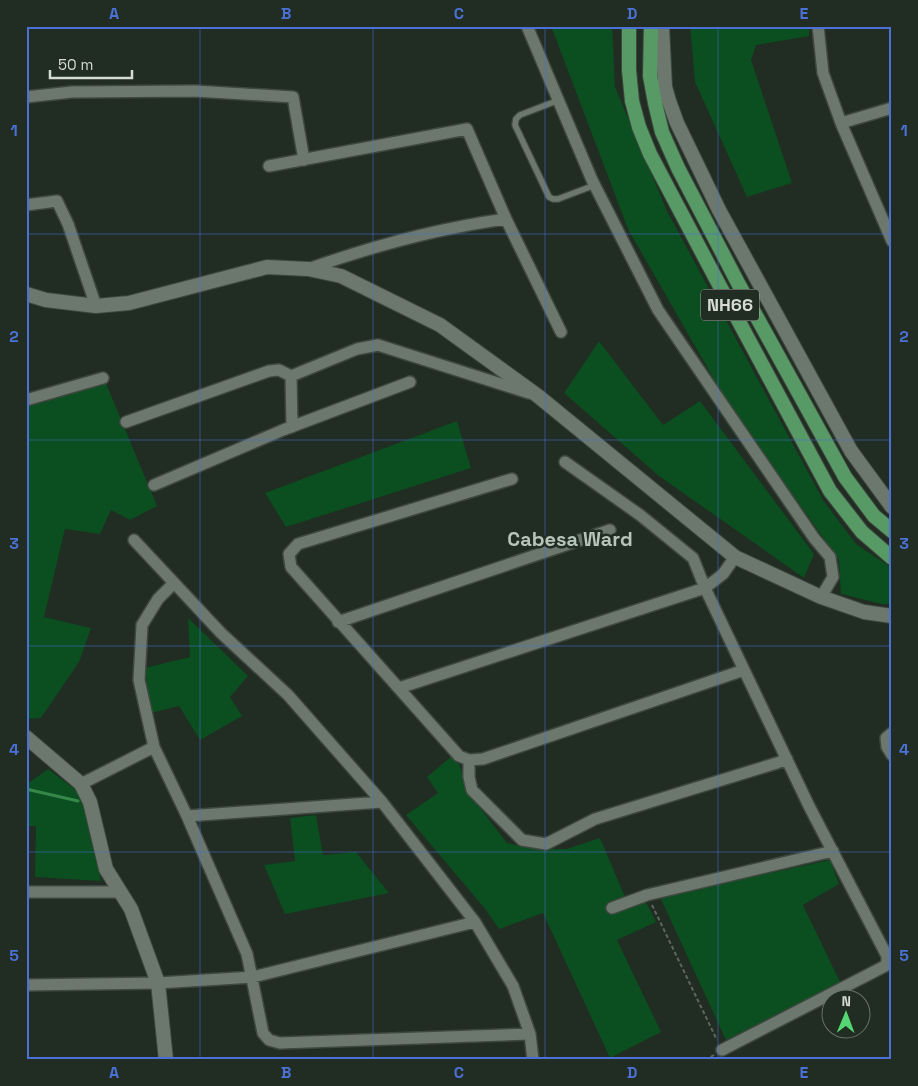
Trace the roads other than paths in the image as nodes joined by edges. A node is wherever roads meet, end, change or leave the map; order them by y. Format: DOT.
graph roads {
  1 [pos="527,26"];
  2 [pos="628,26"];
  3 [pos="650,26"];
  4 [pos="662,26"];
  5 [pos="818,26"];
  6 [pos="26,97"];
  7 [pos="559,100"];
  8 [pos="892,108"];
  9 [pos="841,123"];
  10 [pos="304,160"];
  11 [pos="269,166"];
  12 [pos="595,186"];
  13 [pos="26,205"];
  14 [pos="506,219"];
  15 [pos="892,241"];
  16 [pos="308,268"];
  17 [pos="26,294"];
  18 [pos="96,306"];
  19 [pos="561,332"];
  20 [pos="291,376"];
  21 [pos="103,378"];
  22 [pos="410,382"];
  23 [pos="538,396"];
  24 [pos="26,400"];
  25 [pos="126,422"];
  26 [pos="292,427"];
  27 [pos="565,462"];
  28 [pos="512,479"];
  29 [pos="154,485"];
  30 [pos="892,507"];
  31 [pos="610,530"];
  32 [pos="892,532"];
  33 [pos="134,540"];
  34 [pos="735,557"];
  35 [pos="892,558"];
  36 [pos="174,583"];
  37 [pos="706,588"];
  38 [pos="821,597"];
  39 [pos="892,616"];
  40 [pos="338,622"];
  41 [pos="744,670"];
  42 [pos="399,688"];
  43 [pos="892,733"];
  44 [pos="26,737"];
  45 [pos="154,746"];
  46 [pos="892,755"];
  47 [pos="787,759"];
  48 [pos="469,760"];
  49 [pos="81,784"];
  50 [pos="382,802"];
  51 [pos="187,816"];
  52 [pos="833,851"];
  53 [pos="26,892"];
  54 [pos="119,892"];
  55 [pos="612,908"];
  56 [pos="475,922"];
  57 [pos="253,977"];
  58 [pos="158,983"];
  59 [pos="26,985"];
  60 [pos="530,1034"];
  61 [pos="722,1050"];
  62 [pos="166,1060"];
  63 [pos="533,1060"];
  1 -- 7 [label="street"];
  2 -- 35 [label="highway, NH66"];
  3 -- 32 [label="highway, NH66"];
  4 -- 30 [label="main road"];
  5 -- 9 [label="street"];
  6 -- 10 [label="street"];
  7 -- 12 [label="street"];
  7 -- 12 [label="lane"];
  8 -- 9 [label="street"];
  9 -- 15 [label="street"];
  10 -- 11 [label="street"];
  10 -- 14 [label="street"];
  12 -- 38 [label="street"];
  13 -- 18 [label="street"];
  14 -- 16 [label="street"];
  14 -- 19 [label="street"];
  16 -- 18 [label="main road"];
  16 -- 23 [label="main road"];
  17 -- 18 [label="main road"];
  20 -- 23 [label="street"];
  20 -- 25 [label="street"];
  20 -- 26 [label="street"];
  21 -- 24 [label="street"];
  22 -- 26 [label="street"];
  23 -- 34 [label="main road"];
  26 -- 29 [label="street"];
  27 -- 37 [label="street"];
  28 -- 40 [label="street"];
  31 -- 40 [label="street"];
  33 -- 36 [label="street"];
  34 -- 37 [label="street"];
  34 -- 38 [label="main road"];
  36 -- 45 [label="street"];
  36 -- 50 [label="street"];
  37 -- 41 [label="street"];
  37 -- 42 [label="street"];
  38 -- 39 [label="main road"];
  40 -- 42 [label="street"];
  41 -- 47 [label="street"];
  41 -- 48 [label="street"];
  42 -- 48 [label="street"];
  43 -- 46 [label="street"];
  44 -- 49 [label="main road"];
  45 -- 49 [label="street"];
  45 -- 51 [label="street"];
  47 -- 48 [label="street"];
  47 -- 52 [label="street"];
  49 -- 54 [label="main road"];
  50 -- 51 [label="street"];
  50 -- 56 [label="street"];
  51 -- 57 [label="street"];
  52 -- 55 [label="street"];
  52 -- 61 [label="street"];
  53 -- 54 [label="street"];
  54 -- 58 [label="main road"];
  56 -- 57 [label="street"];
  56 -- 60 [label="street"];
  57 -- 58 [label="street"];
  57 -- 60 [label="street"];
  58 -- 59 [label="street"];
  58 -- 62 [label="main road"];
  60 -- 63 [label="street"];
}
